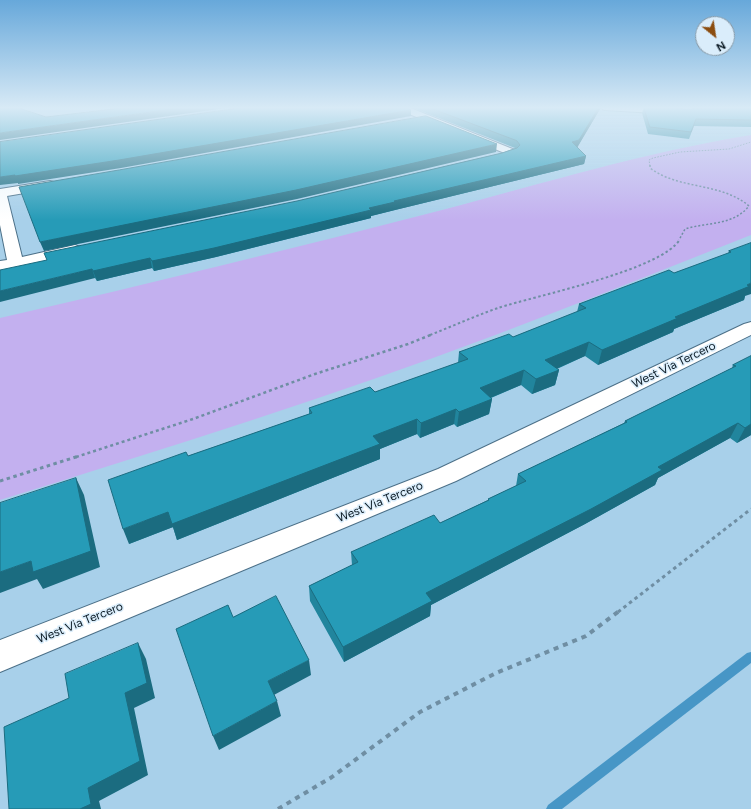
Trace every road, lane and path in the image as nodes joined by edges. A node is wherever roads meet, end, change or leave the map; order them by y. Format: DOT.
graph roads {
  1 [pos="493,145"];
  2 [pos="742,145"];
  3 [pos="489,158"];
  4 [pos="61,183"];
  5 [pos="0,194"];
  6 [pos="86,248"];
  7 [pos="16,263"];
  8 [pos="0,266"];
  9 [pos="751,328"];
  10 [pos="0,481"];
  11 [pos="751,509"];
  12 [pos="0,656"];
  13 [pos="278,809"];
  1 -- 3 [label="street"];
  2 -- 10 [label="path"];
  4 -- 5 [label="street"];
  5 -- 7 [label="street"];
  6 -- 7 [label="street"];
  7 -- 8 [label="street"];
  9 -- 12 [label="street, West Via Tercero"];
  11 -- 13 [label="path"];
}
